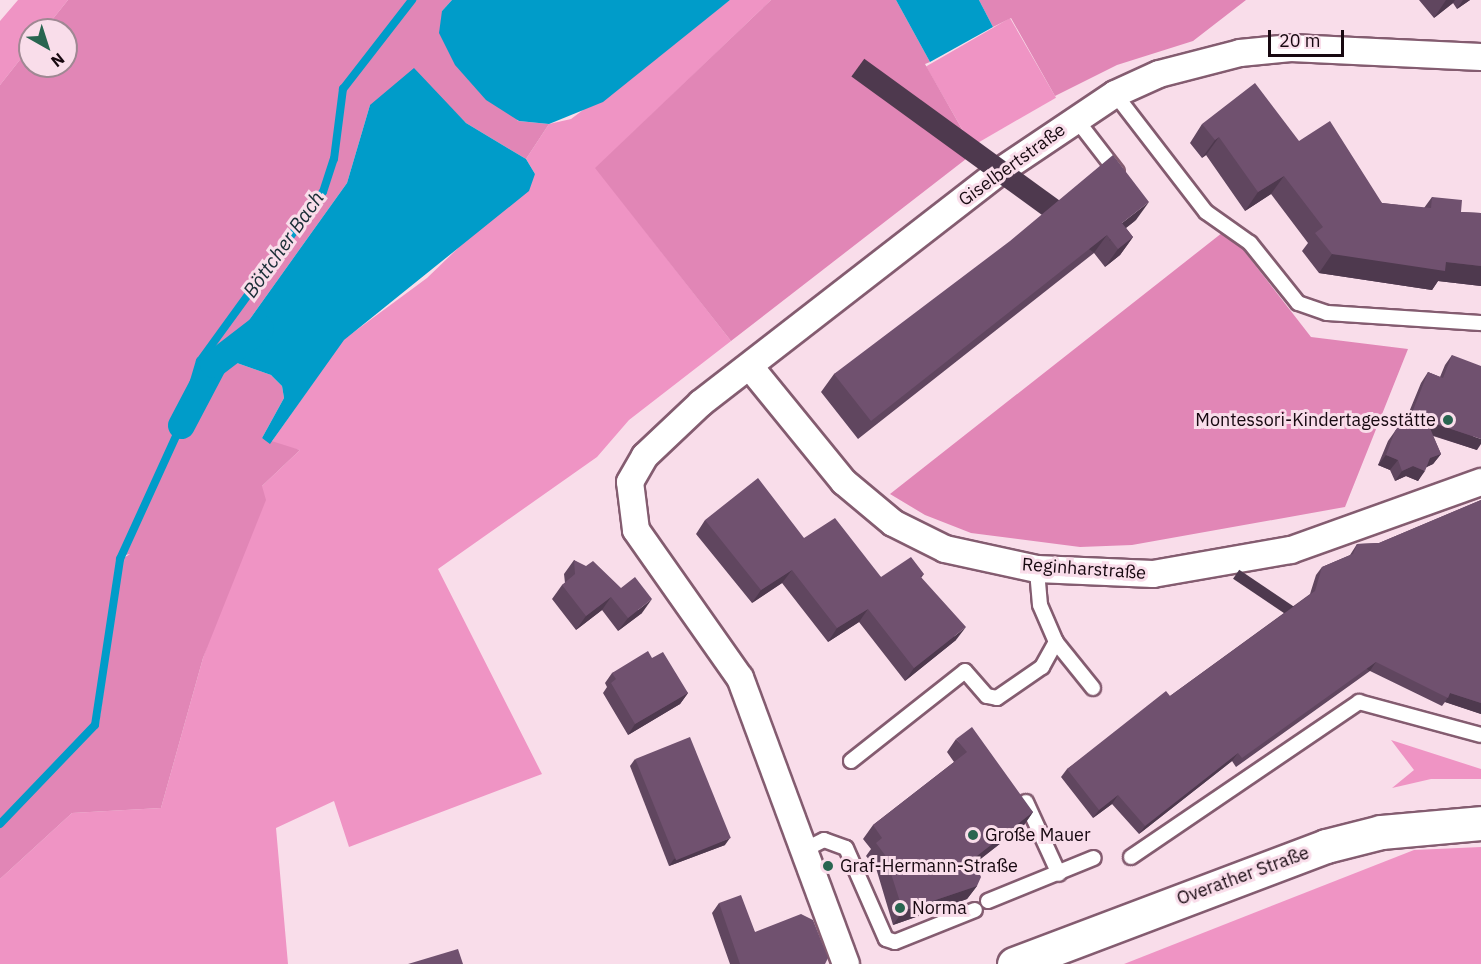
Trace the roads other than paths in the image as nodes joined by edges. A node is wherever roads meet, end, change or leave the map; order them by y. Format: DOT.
graph roads {
  1 [pos="1481,57"];
  2 [pos="1115,94"];
  3 [pos="1076,119"];
  4 [pos="1125,183"];
  5 [pos="1481,323"];
  6 [pos="751,368"];
  7 [pos="1481,482"];
  8 [pos="1037,569"];
  9 [pos="1056,642"];
  10 [pos="1093,688"];
  11 [pos="1481,735"];
  12 [pos="852,761"];
  13 [pos="1026,802"];
  14 [pos="1481,823"];
  15 [pos="806,849"];
  16 [pos="1131,857"];
  17 [pos="1094,858"];
  18 [pos="1059,874"];
  19 [pos="987,901"];
  20 [pos="975,910"];
  21 [pos="846,964"];
  22 [pos="1014,964"];
  1 -- 2 [label="street, Giselbertstraße"];
  2 -- 3 [label="street, Giselbertstraße"];
  2 -- 5 [label="lane"];
  3 -- 4 [label="lane"];
  3 -- 6 [label="street, Giselbertstraße"];
  6 -- 8 [label="street, Reginharstraße"];
  6 -- 15 [label="street, Giselbertstraße"];
  7 -- 8 [label="street, Reginharstraße"];
  8 -- 9 [label="lane"];
  9 -- 10 [label="lane"];
  9 -- 12 [label="lane"];
  11 -- 16 [label="lane"];
  13 -- 18 [label="lane"];
  14 -- 22 [label="main road, Overather Straße"];
  15 -- 20 [label="lane"];
  15 -- 21 [label="street"];
  17 -- 18 [label="lane"];
  18 -- 19 [label="lane"];
}
